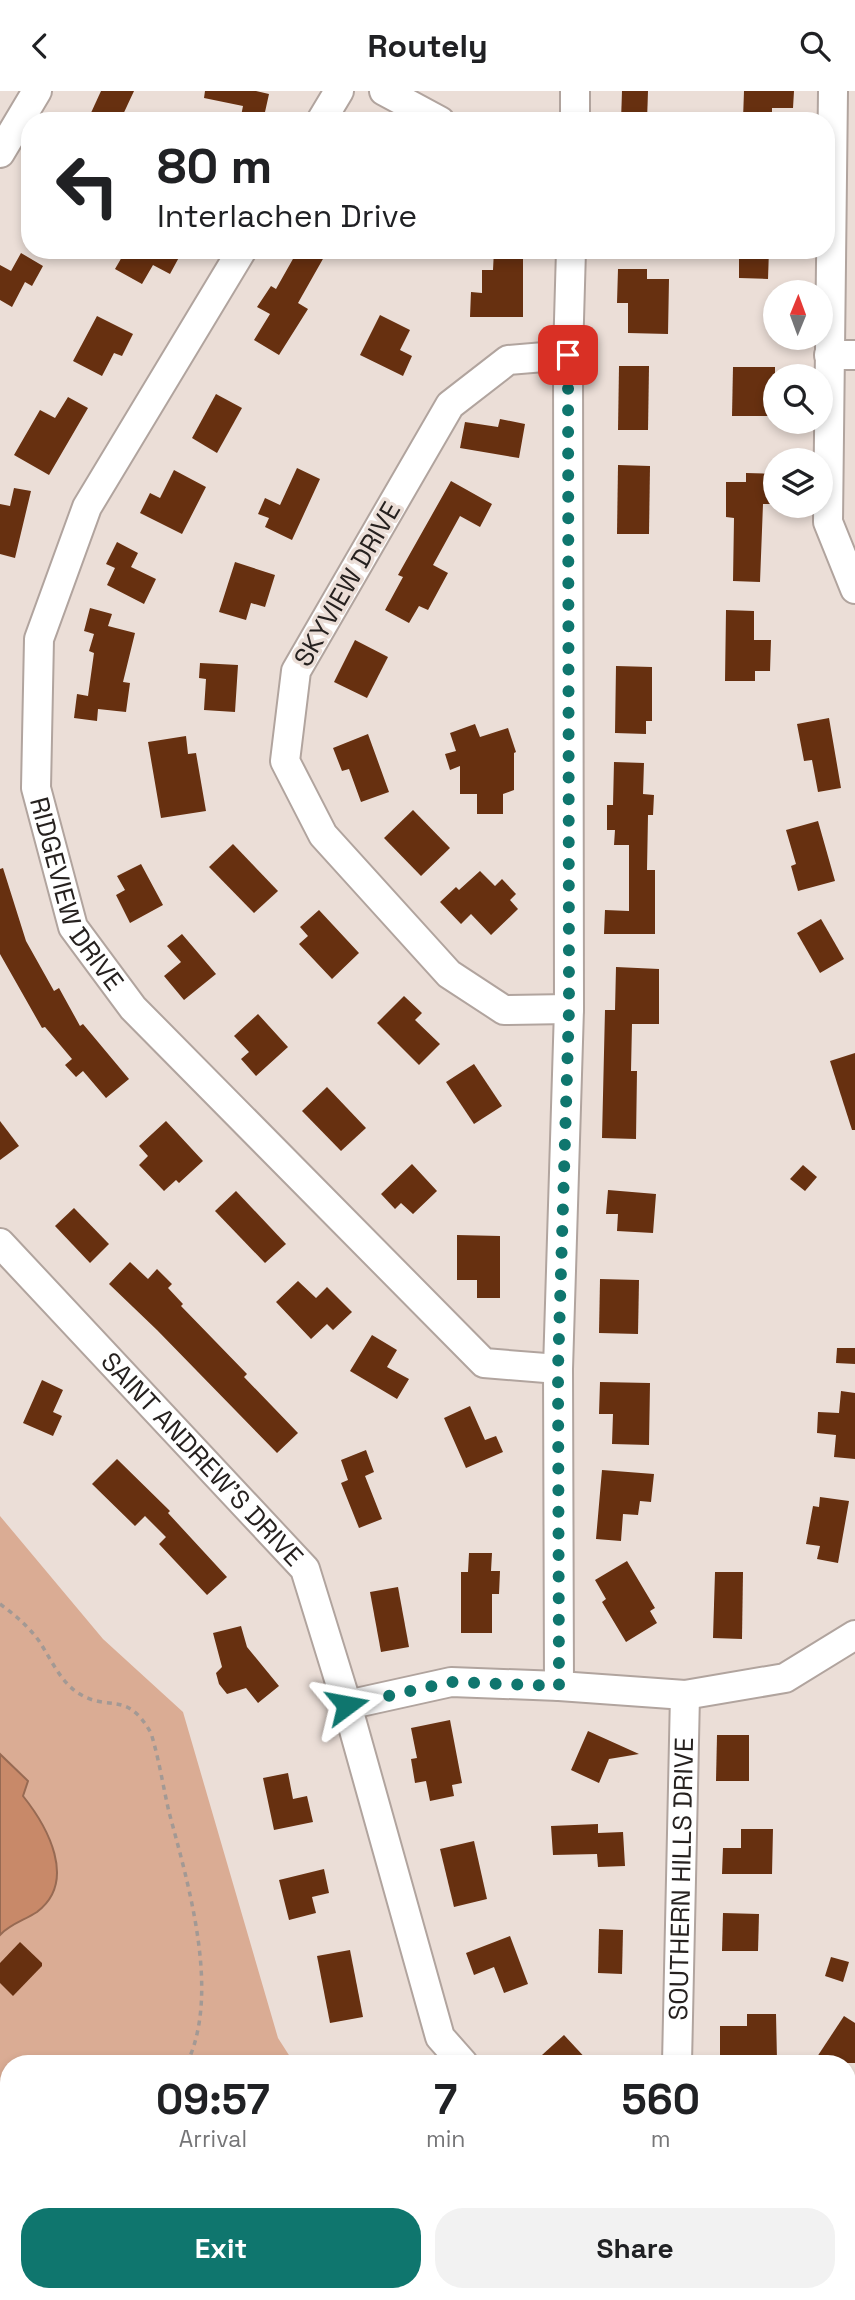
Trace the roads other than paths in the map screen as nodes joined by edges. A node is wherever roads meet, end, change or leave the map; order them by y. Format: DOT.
graph roads {
  1 [pos="37,91"];
  2 [pos="339,91"];
  3 [pos="384,91"];
  4 [pos="575,91"];
  5 [pos="833,91"];
  6 [pos="24,112"];
  7 [pos="326,112"];
  8 [pos="423,112"];
  9 [pos="575,112"];
  10 [pos="834,112"];
  11 [pos="21,118"];
  12 [pos="835,150"];
  13 [pos="0,153"];
  14 [pos="237,259"];
  15 [pos="572,259"];
  16 [pos="568,355"];
  17 [pos="842,355"];
  18 [pos="855,589"];
  19 [pos="569,1009"];
  20 [pos="0,1244"];
  21 [pos="558,1369"];
  22 [pos="855,1635"];
  23 [pos="559,1686"];
  24 [pos="685,1695"];
  25 [pos="347,1705"];
  26 [pos="456,2055"];
  27 [pos="677,2055"];
  1 -- 6 [label="street"];
  2 -- 7 [label="street"];
  3 -- 8 [label="street"];
  4 -- 9 [label="street"];
  5 -- 10 [label="street"];
  11 -- 13 [label="street"];
  12 -- 17 [label="street"];
  14 -- 21 [label="street, RIDGEVIEW DRIVE"];
  15 -- 16 [label="street"];
  16 -- 19 [label="street"];
  16 -- 19 [label="street, SKYVIEW DRIVE"];
  17 -- 18 [label="street"];
  19 -- 21 [label="street"];
  20 -- 25 [label="street, SAINT ANDREW'S DRIVE"];
  21 -- 23 [label="street"];
  22 -- 24 [label="street"];
  23 -- 24 [label="street"];
  23 -- 25 [label="street"];
  24 -- 27 [label="street, SOUTHERN HILLS DRIVE"];
  25 -- 26 [label="street, SAINT ANDREW'S DRIVE"];
}
